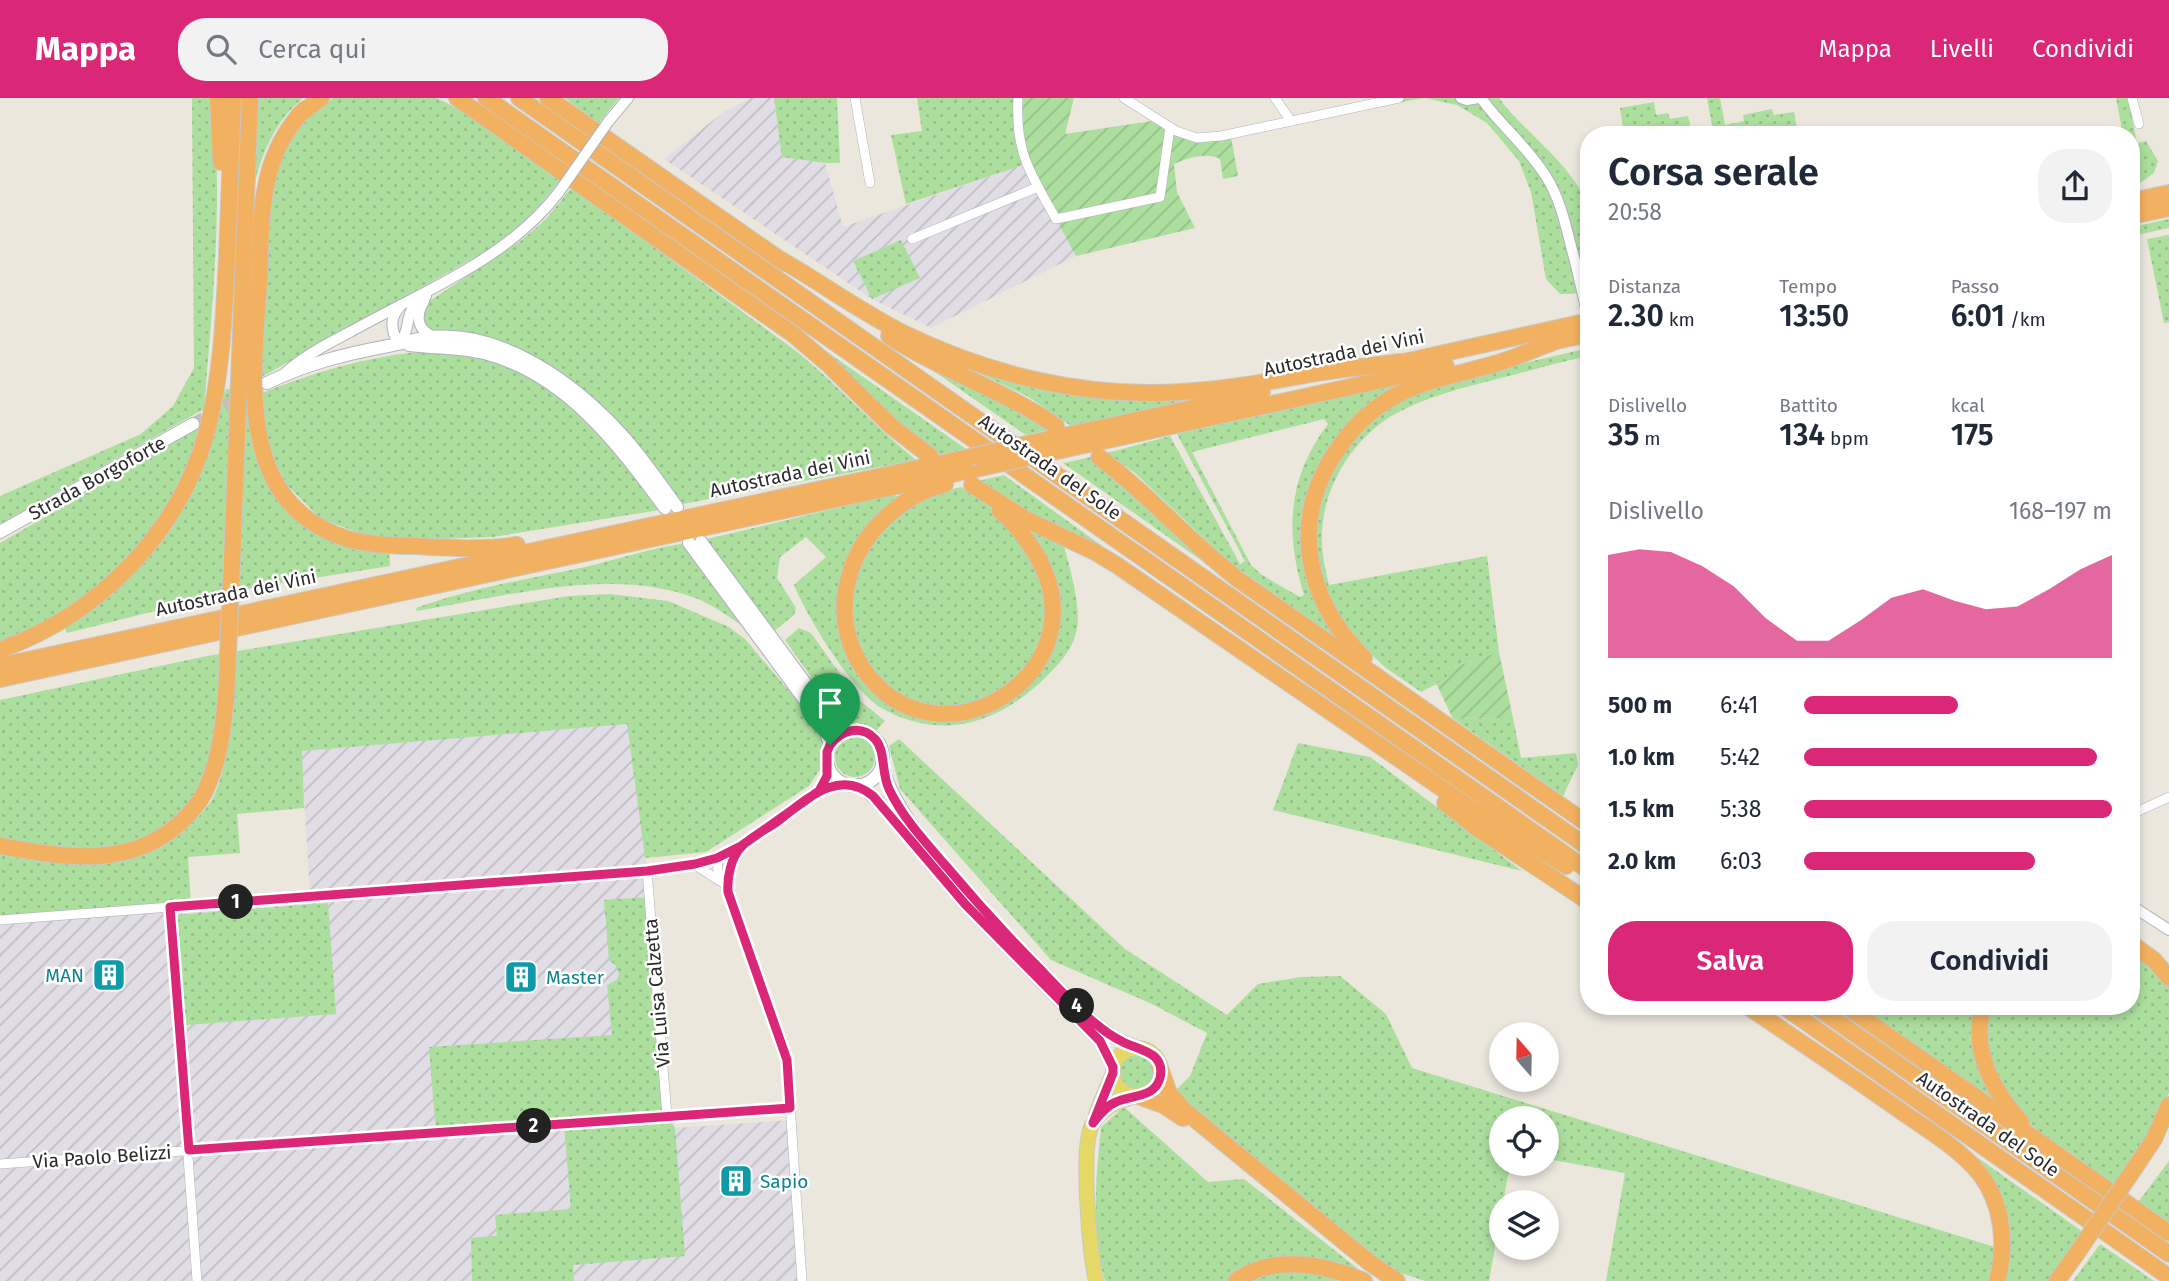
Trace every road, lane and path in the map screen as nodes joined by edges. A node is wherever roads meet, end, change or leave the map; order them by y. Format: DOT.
graph roads {
  1 [pos="218,98"];
  2 [pos="233,98"];
  3 [pos="250,98"];
  4 [pos="321,98"];
  5 [pos="447,98"];
  6 [pos="457,98"];
  7 [pos="486,98"];
  8 [pos="519,98"];
  9 [pos="548,98"];
  10 [pos="628,98"];
  11 [pos="855,98"];
  12 [pos="1017,98"];
  13 [pos="1124,98"];
  14 [pos="1275,98"];
  15 [pos="1399,98"];
  16 [pos="1461,98"];
  17 [pos="1479,98"];
  18 [pos="2132,98"];
  19 [pos="305,109"];
  20 [pos="1291,121"];
  21 [pos="2138,124"];
  22 [pos="1170,127"];
  23 [pos="519,141"];
  24 [pos="870,183"];
  25 [pos="1038,187"];
  26 [pos="2169,193"];
  27 [pos="2140,199"];
  28 [pos="2169,208"];
  29 [pos="2140,214"];
  30 [pos="912,239"];
  31 [pos="776,257"];
  32 [pos="449,280"];
  33 [pos="1580,285"];
  34 [pos="439,288"];
  35 [pos="406,300"];
  36 [pos="1580,323"];
  37 [pos="1580,336"];
  38 [pos="439,338"];
  39 [pos="1556,341"];
  40 [pos="398,344"];
  41 [pos="239,352"];
  42 [pos="220,355"];
  43 [pos="1400,362"];
  44 [pos="281,377"];
  45 [pos="267,383"];
  46 [pos="193,424"];
  47 [pos="1056,426"];
  48 [pos="1042,450"];
  49 [pos="930,456"];
  50 [pos="1099,457"];
  51 [pos="989,470"];
  52 [pos="708,513"];
  53 [pos="0,532"];
  54 [pos="0,650"];
  55 [pos="0,666"];
  56 [pos="0,680"];
  57 [pos="1304,695"];
  58 [pos="1439,719"];
  59 [pos="848,731"];
  60 [pos="830,745"];
  61 [pos="882,765"];
  62 [pos="829,768"];
  63 [pos="852,785"];
  64 [pos="819,791"];
  65 [pos="2169,797"];
  66 [pos="2140,810"];
  67 [pos="1580,819"];
  68 [pos="1580,842"];
  69 [pos="0,846"];
  70 [pos="741,846"];
  71 [pos="717,858"];
  72 [pos="695,864"];
  73 [pos="1580,865"];
  74 [pos="647,871"];
  75 [pos="1580,874"];
  76 [pos="726,886"];
  77 [pos="1580,896"];
  78 [pos="170,907"];
  79 [pos="2140,911"];
  80 [pos="0,920"];
  81 [pos="2169,930"];
  82 [pos="2140,939"];
  83 [pos="2140,950"];
  84 [pos="2169,962"];
  85 [pos="2169,978"];
  86 [pos="1760,1015"];
  87 [pos="1796,1015"];
  88 [pos="1828,1015"];
  89 [pos="1859,1015"];
  90 [pos="1982,1015"];
  91 [pos="1142,1049"];
  92 [pos="1160,1068"];
  93 [pos="1113,1070"];
  94 [pos="1137,1096"];
  95 [pos="2169,1105"];
  96 [pos="790,1108"];
  97 [pos="667,1116"];
  98 [pos="1093,1123"];
  99 [pos="2169,1128"];
  100 [pos="2046,1145"];
  101 [pos="189,1150"];
  102 [pos="0,1164"];
  103 [pos="2134,1178"];
  104 [pos="2169,1233"];
  105 [pos="2081,1254"];
  106 [pos="2169,1254"];
  107 [pos="1999,1276"];
  108 [pos="2169,1277"];
  109 [pos="197,1281"];
  110 [pos="802,1281"];
  111 [pos="1096,1281"];
  112 [pos="1236,1281"];
  113 [pos="1364,1281"];
  114 [pos="1384,1281"];
  115 [pos="1397,1281"];
  116 [pos="2057,1281"];
  117 [pos="2068,1281"];
  1 -- 42 [label="highway"];
  2 -- 42 [label="highway"];
  3 -- 41 [label="highway"];
  4 -- 19 [label="highway"];
  5 -- 23 [label="highway"];
  6 -- 23 [label="highway"];
  7 -- 73 [label="highway, Autostrada del Sole"];
  8 -- 68 [label="highway, Autostrada del Sole"];
  9 -- 31 [label="highway"];
  10 -- 32 [label="street, bridge"];
  11 -- 24 [label="street"];
  12 -- 25 [label="street"];
  13 -- 22 [label="street"];
  14 -- 20 [label="street"];
  15 -- 20 [label="street"];
  16 -- 17 [label="street"];
  17 -- 33 [label="street, bridge"];
  18 -- 21 [label="street"];
  19 -- 41 [label="highway"];
  19 -- 52 [label="highway"];
  20 -- 22 [label="street"];
  22 -- 25 [label="street"];
  23 -- 49 [label="highway"];
  25 -- 30 [label="street"];
  26 -- 27 [label="highway"];
  28 -- 29 [label="highway"];
  31 -- 43 [label="highway"];
  31 -- 47 [label="highway"];
  32 -- 34 [label="street"];
  32 -- 35 [label="street"];
  34 -- 38 [label="street"];
  34 -- 40 [label="street"];
  35 -- 40 [label="street"];
  35 -- 44 [label="street"];
  36 -- 43 [label="highway, Autostrada dei Vini"];
  37 -- 39 [label="highway, Autostrada dei Vini"];
  38 -- 40 [label="main road"];
  38 -- 40 [label="main road"];
  39 -- 48 [label="highway, Autostrada dei Vini"];
  39 -- 58 [label="highway"];
  40 -- 44 [label="main road"];
  41 -- 69 [label="highway, bridge"];
  42 -- 54 [label="highway"];
  43 -- 48 [label="highway, Autostrada dei Vini"];
  44 -- 45 [label="main road"];
  46 -- 53 [label="main road, Strada Borgoforte"];
  48 -- 51 [label="highway, bridge"];
  48 -- 52 [label="highway, Autostrada dei Vini, bridge"];
  50 -- 58 [label="highway"];
  51 -- 56 [label="highway, Autostrada dei Vini"];
  51 -- 57 [label="highway"];
  52 -- 55 [label="highway, Autostrada dei Vini"];
  57 -- 75 [label="highway"];
  57 -- 77 [label="highway"];
  58 -- 67 [label="highway"];
  59 -- 60 [label="main road"];
  59 -- 60 [label="main road"];
  59 -- 61 [label="main road"];
  60 -- 62 [label="main road"];
  61 -- 63 [label="main road"];
  61 -- 91 [label="main road"];
  62 -- 63 [label="main road"];
  62 -- 64 [label="street"];
  63 -- 64 [label="street"];
  63 -- 93 [label="main road"];
  64 -- 70 [label="street"];
  65 -- 66 [label="street"];
  70 -- 71 [label="street"];
  70 -- 76 [label="street"];
  71 -- 72 [label="street"];
  71 -- 76 [label="street"];
  72 -- 74 [label="street"];
  72 -- 76 [label="street"];
  74 -- 78 [label="street"];
  74 -- 97 [label="street, Via Luisa Calzetta"];
  76 -- 96 [label="street"];
  78 -- 80 [label="street"];
  78 -- 101 [label="street"];
  79 -- 81 [label="street"];
  82 -- 84 [label="highway"];
  83 -- 85 [label="highway"];
  86 -- 107 [label="highway"];
  87 -- 108 [label="highway, Autostrada del Sole"];
  88 -- 106 [label="highway, Autostrada del Sole"];
  89 -- 100 [label="highway"];
  90 -- 100 [label="highway"];
  91 -- 92 [label="main road"];
  91 -- 93 [label="main road"];
  92 -- 94 [label="main road"];
  92 -- 115 [label="highway"];
  93 -- 94 [label="main road"];
  93 -- 98 [label="main road"];
  94 -- 98 [label="main road"];
  94 -- 114 [label="highway"];
  95 -- 103 [label="highway"];
  96 -- 97 [label="street, Via Paolo Belizzi"];
  96 -- 110 [label="street"];
  97 -- 101 [label="street, Via Paolo Belizzi"];
  98 -- 111 [label="main road"];
  99 -- 103 [label="highway"];
  100 -- 104 [label="highway"];
  101 -- 102 [label="street, Via Paolo Belizzi"];
  101 -- 109 [label="street"];
  103 -- 105 [label="highway, bridge"];
  105 -- 116 [label="highway"];
  105 -- 117 [label="highway"];
  112 -- 113 [label="highway"];
}
